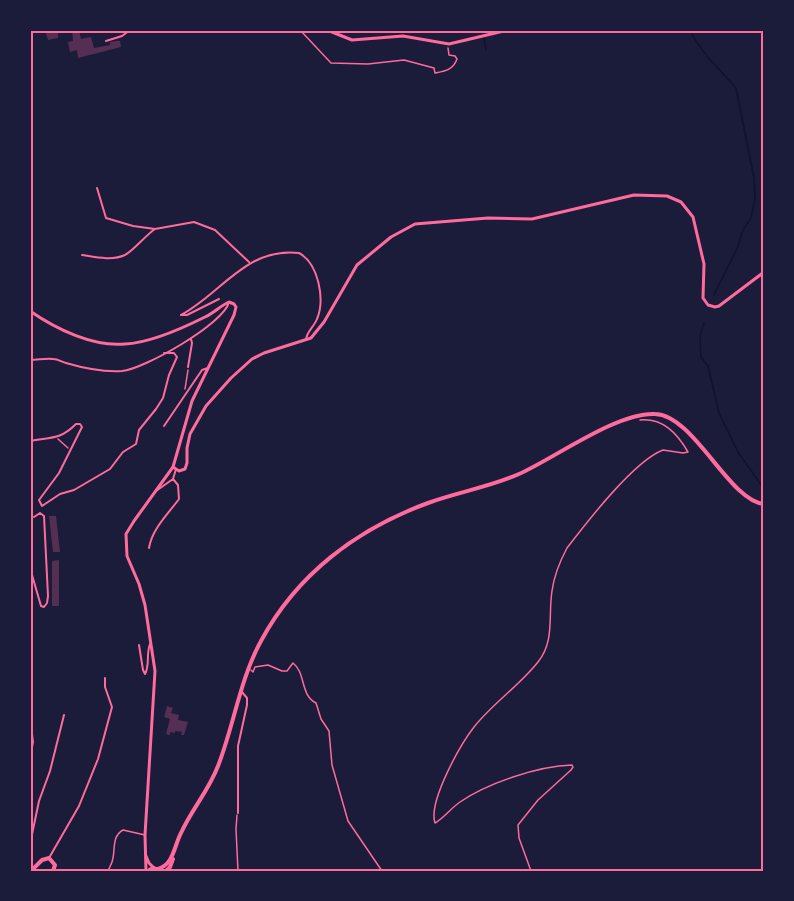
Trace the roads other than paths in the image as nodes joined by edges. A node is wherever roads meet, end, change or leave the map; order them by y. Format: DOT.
graph roads {
  1 [pos="130,30"];
  2 [pos="327,30"];
  3 [pos="508,30"];
  4 [pos="106,41"];
  5 [pos="97,189"];
  6 [pos="155,229"];
  7 [pos="82,255"];
  8 [pos="249,262"];
  9 [pos="764,272"];
  10 [pos="219,299"];
  11 [pos="229,302"];
  12 [pos="30,311"];
  13 [pos="191,339"];
  14 [pos="306,340"];
  15 [pos="164,353"];
  16 [pos="30,360"];
  17 [pos="188,367"];
  18 [pos="208,368"];
  19 [pos="164,426"];
  20 [pos="30,441"];
  21 [pos="174,468"];
  22 [pos="173,479"];
  23 [pos="156,491"];
  24 [pos="764,504"];
  25 [pos="34,517"];
  26 [pos="149,548"];
  27 [pos="30,568"];
  28 [pos="151,642"];
  29 [pos="140,645"];
  30 [pos="105,678"];
  31 [pos="242,692"];
  32 [pos="64,715"];
  33 [pos="30,718"];
  34 [pos="30,757"];
  35 [pos="238,813"];
  36 [pos="145,836"];
  37 [pos="30,844"];
  38 [pos="175,848"];
  39 [pos="146,854"];
  40 [pos="49,858"];
  41 [pos="158,870"];
  42 [pos="31,871"];
  43 [pos="53,871"];
  44 [pos="108,871"];
  45 [pos="147,871"];
  46 [pos="166,871"];
  1 -- 4 [label="street"];
  2 -- 3 [label="main road"];
  5 -- 6 [label="street"];
  6 -- 7 [label="street"];
  6 -- 8 [label="street"];
  8 -- 10 [label="street"];
  8 -- 14 [label="street"];
  9 -- 14 [label="main road"];
  11 -- 12 [label="main road"];
  11 -- 13 [label="street"];
  11 -- 18 [label="main road"];
  13 -- 15 [label="street"];
  13 -- 17 [label="street"];
  14 -- 21 [label="main road"];
  15 -- 16 [label="street"];
  15 -- 20 [label="street"];
  18 -- 19 [label="street"];
  18 -- 21 [label="main road"];
  21 -- 22 [label="street"];
  21 -- 23 [label="main road"];
  22 -- 23 [label="street"];
  22 -- 26 [label="street"];
  23 -- 28 [label="main road"];
  24 -- 31 [label="main road"];
  25 -- 27 [label="street"];
  28 -- 29 [label="street"];
  28 -- 36 [label="main road"];
  30 -- 40 [label="street"];
  31 -- 35 [label="street"];
  31 -- 38 [label="main road"];
  32 -- 37 [label="street"];
  33 -- 34 [label="street"];
  36 -- 39 [label="main road"];
  36 -- 44 [label="lane"];
  38 -- 41 [label="main road"];
  38 -- 46 [label="main road"];
  39 -- 41 [label="main road"];
  39 -- 45 [label="main road"];
  40 -- 42 [label="main road"];
  40 -- 43 [label="main road"];
  41 -- 45 [label="main road"];
}
